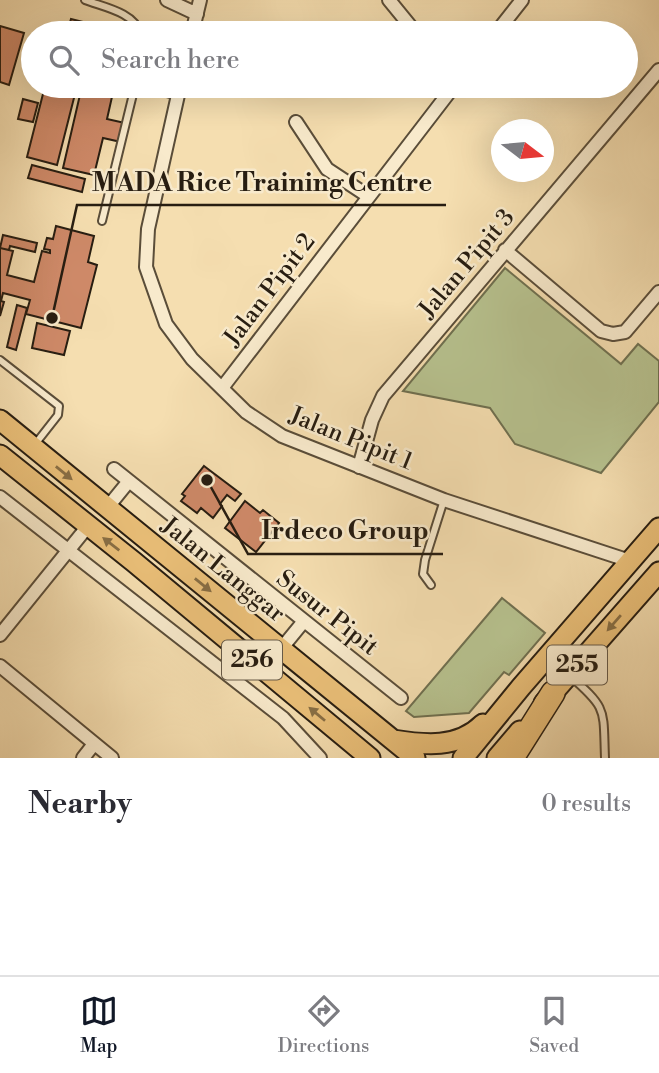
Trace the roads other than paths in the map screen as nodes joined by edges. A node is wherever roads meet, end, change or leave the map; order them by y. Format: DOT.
graph roads {
  1 [pos="85,0"];
  2 [pos="167,0"];
  3 [pos="200,0"];
  4 [pos="389,0"];
  5 [pos="522,0"];
  6 [pos="197,14"];
  7 [pos="131,21"];
  8 [pos="195,21"];
  9 [pos="406,21"];
  10 [pos="505,21"];
  11 [pos="659,70"];
  12 [pos="638,95"];
  13 [pos="132,98"];
  14 [pos="176,98"];
  15 [pos="445,98"];
  16 [pos="635,98"];
  17 [pos="296,122"];
  18 [pos="368,196"];
  19 [pos="102,221"];
  20 [pos="505,250"];
  21 [pos="659,292"];
  22 [pos="0,360"];
  23 [pos="222,388"];
  24 [pos="0,420"];
  25 [pos="33,447"];
  26 [pos="0,455"];
  27 [pos="359,467"];
  28 [pos="114,469"];
  29 [pos="129,481"];
  30 [pos="91,495"];
  31 [pos="0,496"];
  32 [pos="444,500"];
  33 [pos="107,508"];
  34 [pos="659,528"];
  35 [pos="78,533"];
  36 [pos="643,550"];
  37 [pos="659,572"];
  38 [pos="431,585"];
  39 [pos="303,621"];
  40 [pos="0,635"];
  41 [pos="281,649"];
  42 [pos="0,666"];
  43 [pos="569,675"];
  44 [pos="520,687"];
  45 [pos="553,693"];
  46 [pos="401,698"];
  47 [pos="392,740"];
  48 [pos="94,744"];
  49 [pos="83,758"];
  50 [pos="112,758"];
  51 [pos="320,758"];
  52 [pos="370,758"];
  53 [pos="415,758"];
  54 [pos="463,758"];
  55 [pos="497,758"];
  56 [pos="512,758"];
  57 [pos="605,758"];
  1 -- 7 [label="lane"];
  2 -- 6 [label="street"];
  3 -- 6 [label="street"];
  4 -- 9 [label="street"];
  5 -- 10 [label="street"];
  6 -- 8 [label="street"];
  11 -- 12 [label="street, Jalan Pipit 3"];
  13 -- 19 [label="lane"];
  14 -- 23 [label="street, Jalan Pipit 1"];
  15 -- 18 [label="street, Jalan Pipit 2"];
  16 -- 20 [label="street, Jalan Pipit 3"];
  17 -- 18 [label="street"];
  18 -- 23 [label="street, Jalan Pipit 2"];
  20 -- 21 [label="street"];
  20 -- 27 [label="street, Jalan Pipit 3"];
  22 -- 25 [label="lane"];
  23 -- 27 [label="street, Jalan Pipit 1"];
  24 -- 25 [label="main road, Jalan Langgar / 256"];
  25 -- 30 [label="main road, Jalan Langgar / 256, one-way"];
  26 -- 35 [label="main road, Jalan Langgar / 256"];
  27 -- 32 [label="street, Jalan Pipit 1"];
  28 -- 29 [label="street, Susur Pipit"];
  29 -- 33 [label="street"];
  29 -- 39 [label="street, Susur Pipit"];
  30 -- 33 [label="main road, Jalan Langgar / 256"];
  30 -- 35 [label="main road"];
  31 -- 35 [label="street"];
  32 -- 36 [label="street, Jalan Pipit 1"];
  32 -- 38 [label="lane"];
  33 -- 41 [label="main road, Jalan Langgar / 256, one-way"];
  34 -- 36 [label="main road, 255"];
  35 -- 40 [label="street"];
  35 -- 51 [label="street"];
  52 -- 35 [label="main road, Jalan Langgar / 256, one-way"];
  36 -- 44 [label="main road, 255"];
  37 -- 43 [label="main road, 255, one-way"];
  39 -- 41 [label="street"];
  39 -- 46 [label="street, Susur Pipit"];
  41 -- 47 [label="main road, Jalan Langgar / 256"];
  42 -- 48 [label="street"];
  43 -- 45 [label="main road, 255"];
  43 -- 57 [label="lane"];
  44 -- 47 [label="main road"];
  44 -- 54 [label="main road, 255"];
  45 -- 55 [label="main road, 255"];
  45 -- 56 [label="highway"];
  47 -- 53 [label="main road, Jalan Langgar / 256"];
  48 -- 49 [label="street"];
  48 -- 50 [label="street"];
}
